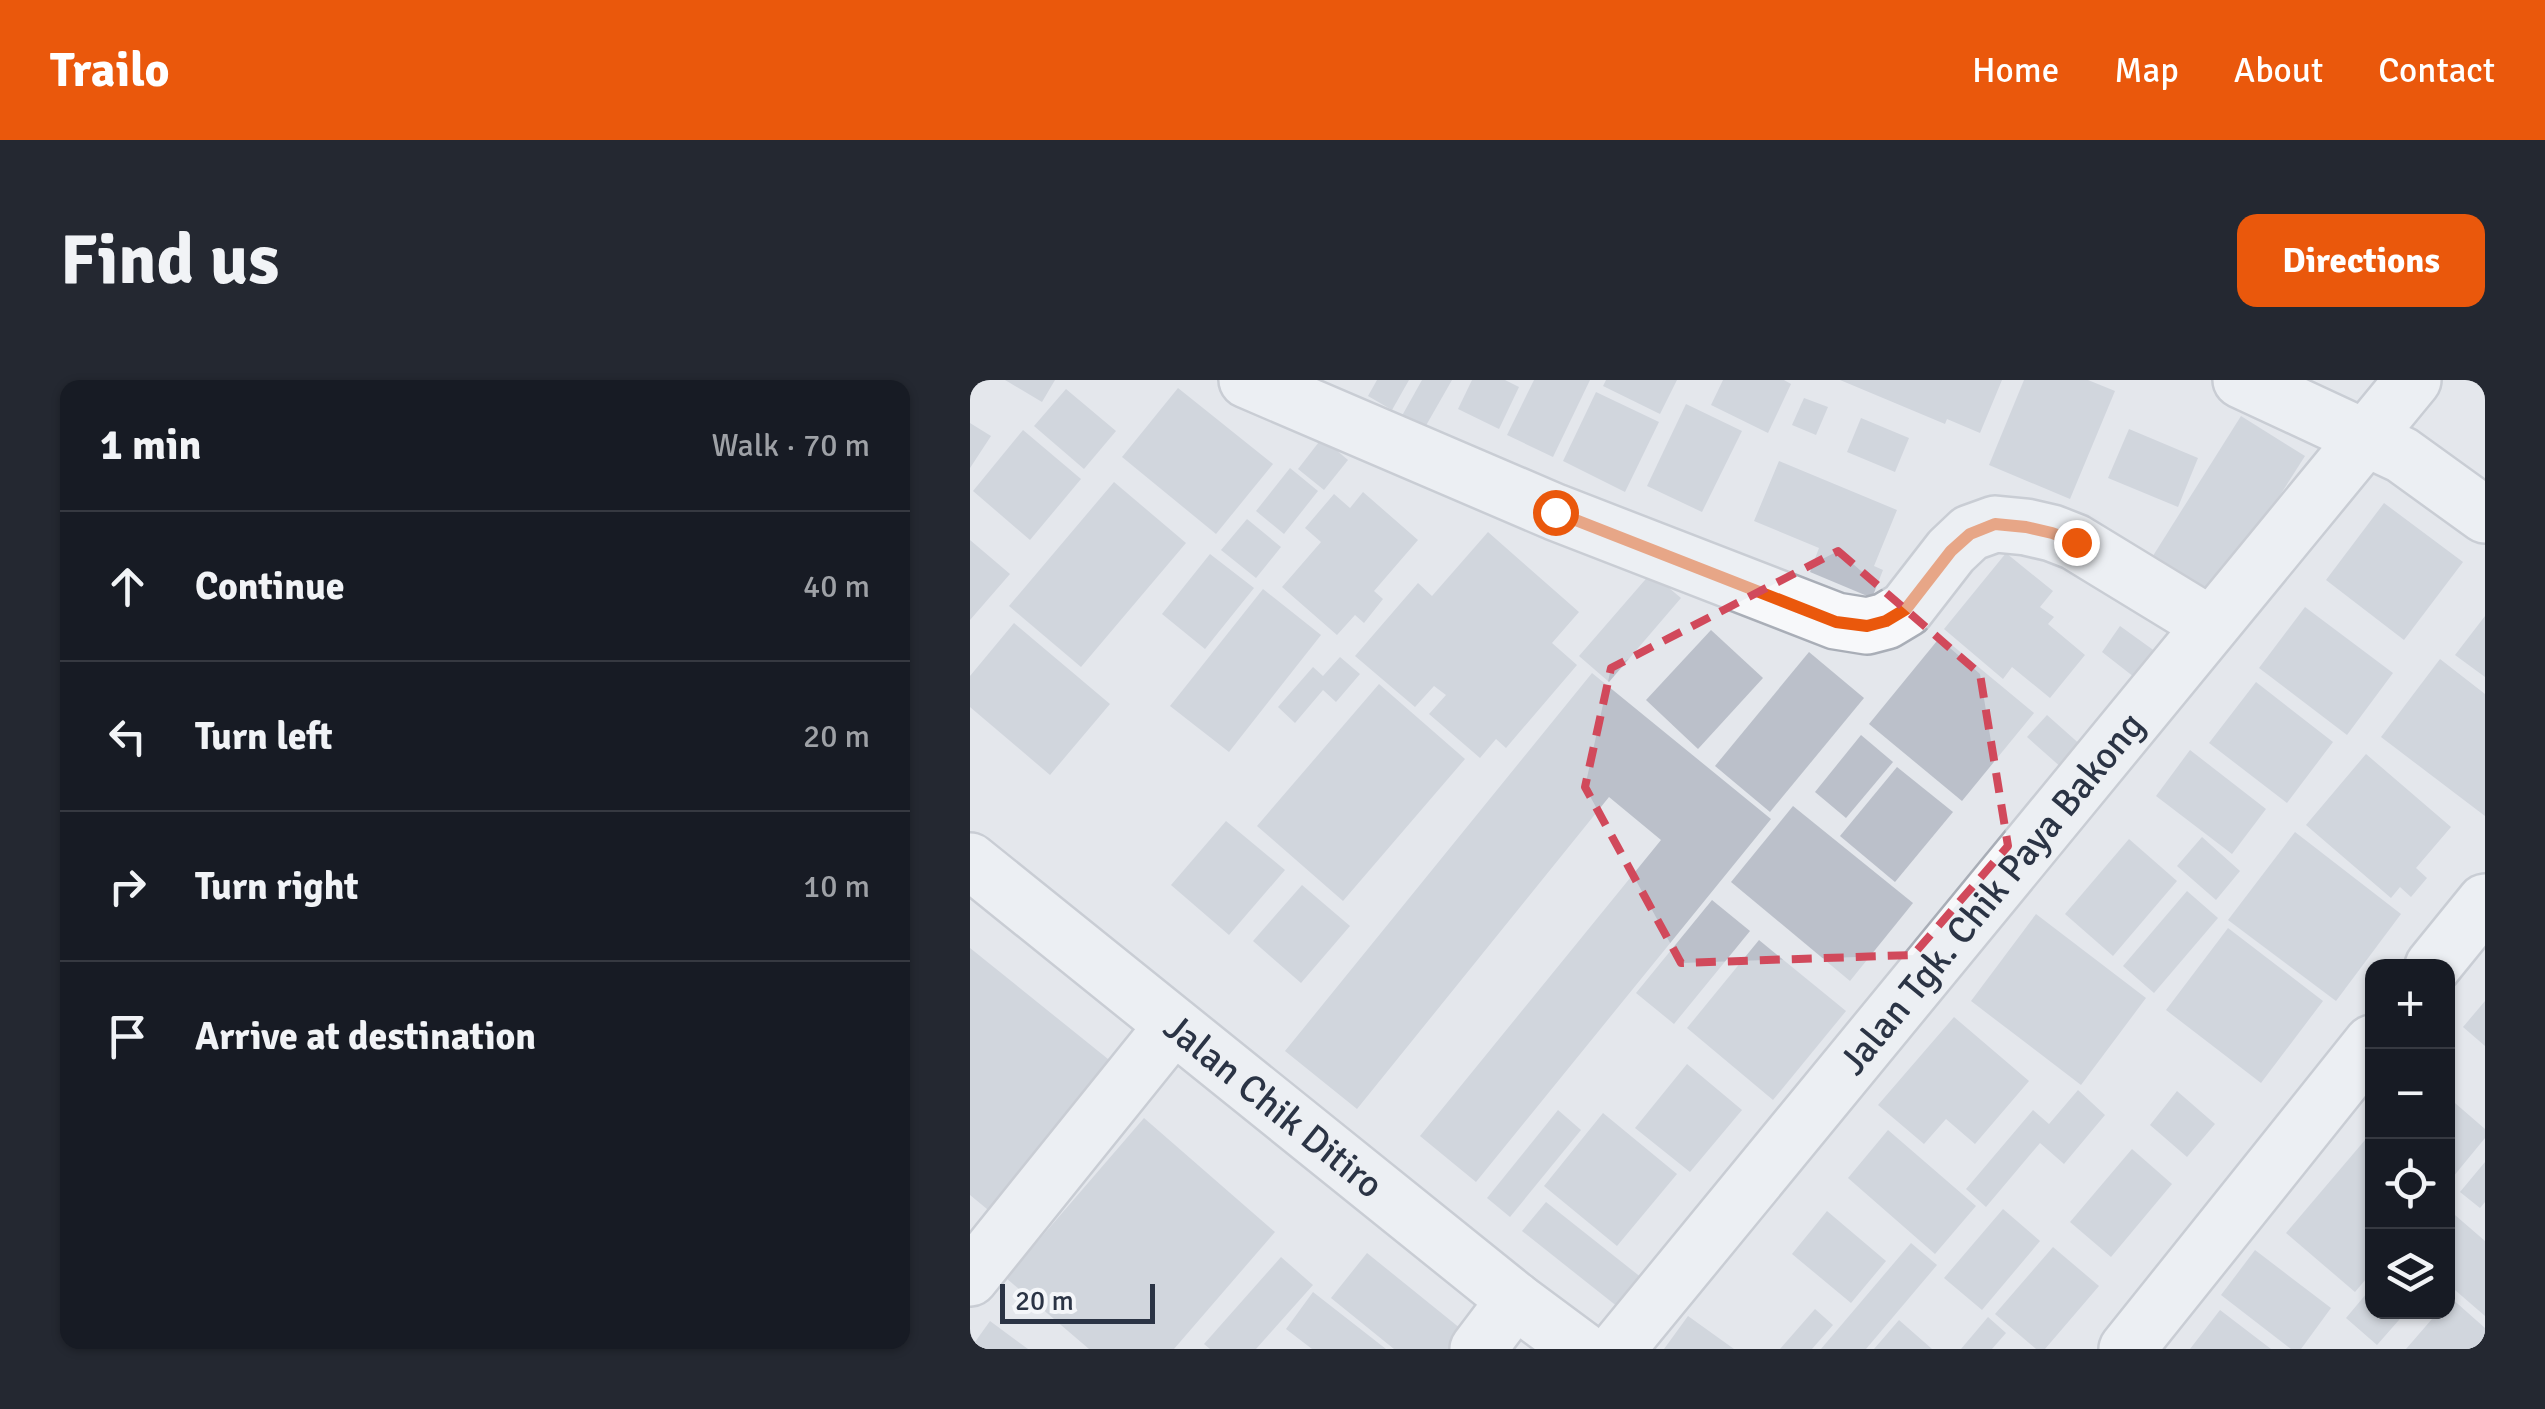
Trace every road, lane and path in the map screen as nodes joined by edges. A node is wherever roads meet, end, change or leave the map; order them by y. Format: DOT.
graph roads {
  1 [pos="1248,380"];
  2 [pos="2242,380"];
  3 [pos="2413,380"];
  4 [pos="2364,438"];
  5 [pos="2485,515"];
  6 [pos="2210,624"];
  7 [pos="970,861"];
  8 [pos="2485,902"];
  9 [pos="2439,959"];
  10 [pos="1173,1026"];
  11 [pos="2366,1049"];
  12 [pos="970,1278"];
  13 [pos="1515,1300"];
  14 [pos="1478,1349"];
  15 [pos="1580,1349"];
  16 [pos="1617,1349"];
  17 [pos="2127,1349"];
  1 -- 6 [label="street"];
  2 -- 4 [label="street"];
  3 -- 4 [label="street, Jalan Tgk. Chik Paya Bakong"];
  4 -- 5 [label="street"];
  4 -- 6 [label="street, Jalan Tgk. Chik Paya Bakong"];
  6 -- 16 [label="street, Jalan Tgk. Chik Paya Bakong"];
  7 -- 10 [label="street, Jalan Chik Ditiro"];
  8 -- 9 [label="street"];
  10 -- 12 [label="street"];
  10 -- 13 [label="street, Jalan Chik Ditiro"];
  11 -- 17 [label="street"];
  13 -- 14 [label="street"];
  13 -- 15 [label="street, Jalan Chik Ditiro"];
}
